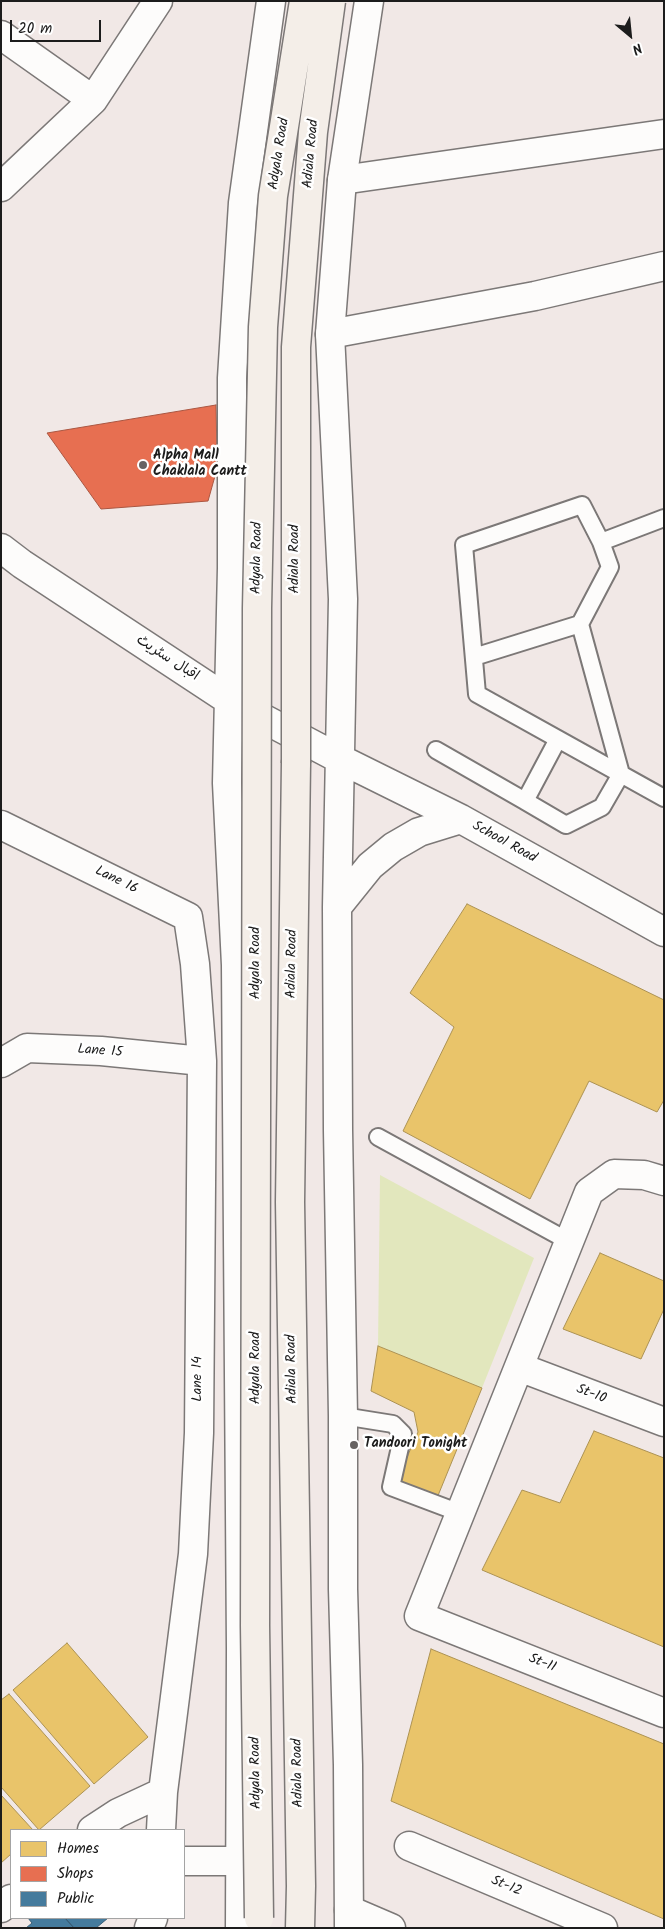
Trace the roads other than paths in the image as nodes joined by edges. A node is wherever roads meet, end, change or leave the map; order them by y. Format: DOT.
graph roads {
  1 [pos="158,1"];
  2 [pos="271,1"];
  3 [pos="304,1"];
  4 [pos="331,1"];
  5 [pos="369,1"];
  6 [pos="1,35"];
  7 [pos="92,100"];
  8 [pos="664,134"];
  9 [pos="342,180"];
  10 [pos="1,187"];
  11 [pos="664,266"];
  12 [pos="330,334"];
  13 [pos="664,518"];
  14 [pos="600,542"];
  15 [pos="1,548"];
  16 [pos="580,624"];
  17 [pos="474,657"];
  18 [pos="230,701"];
  19 [pos="558,739"];
  20 [pos="436,750"];
  21 [pos="340,759"];
  22 [pos="621,774"];
  23 [pos="664,798"];
  24 [pos="526,801"];
  25 [pos="461,819"];
  26 [pos="1,825"];
  27 [pos="337,907"];
  28 [pos="664,932"];
  29 [pos="195,964"];
  30 [pos="202,1061"];
  31 [pos="1,1063"];
  32 [pos="378,1137"];
  33 [pos="664,1181"];
  34 [pos="570,1242"];
  35 [pos="519,1367"];
  36 [pos="343,1416"];
  37 [pos="664,1422"];
  38 [pos="460,1513"];
  39 [pos="664,1713"];
  40 [pos="163,1792"];
  41 [pos="94,1829"];
  42 [pos="161,1829"];
  43 [pos="409,1846"];
  44 [pos="185,1861"];
  45 [pos="240,1861"];
  46 [pos="349,1919"];
  47 [pos="252,1924"];
  48 [pos="300,1928"];
  49 [pos="391,1928"];
  50 [pos="603,1928"];
  1 -- 7 [label="street"];
  2 -- 18 [label="street"];
  3 -- 47 [label="main road, Adyala Road, bridge"];
  4 -- 48 [label="main road, Adiala Road, bridge"];
  5 -- 9 [label="street"];
  6 -- 7 [label="street"];
  7 -- 10 [label="street"];
  8 -- 9 [label="street"];
  9 -- 12 [label="street"];
  11 -- 12 [label="street"];
  12 -- 21 [label="street"];
  13 -- 14 [label="lane"];
  14 -- 16 [label="lane"];
  14 -- 17 [label="lane"];
  15 -- 18 [label="street, اقبال سٹریٹ"];
  16 -- 17 [label="lane"];
  16 -- 22 [label="lane"];
  17 -- 19 [label="lane"];
  18 -- 21 [label="street, اقبال سٹریٹ"];
  18 -- 45 [label="street"];
  19 -- 22 [label="lane"];
  19 -- 24 [label="lane"];
  20 -- 24 [label="lane"];
  21 -- 25 [label="street, School Road"];
  21 -- 27 [label="street"];
  22 -- 23 [label="lane"];
  22 -- 24 [label="lane"];
  25 -- 27 [label="street"];
  25 -- 28 [label="street, School Road"];
  26 -- 29 [label="street, Lane 16"];
  27 -- 36 [label="street"];
  29 -- 30 [label="street, Lane 14"];
  30 -- 31 [label="street, Lane 15"];
  30 -- 40 [label="street, Lane 14"];
  32 -- 34 [label="lane"];
  33 -- 34 [label="street"];
  34 -- 35 [label="street"];
  35 -- 37 [label="street, St-10"];
  35 -- 38 [label="street"];
  36 -- 38 [label="lane"];
  36 -- 46 [label="street"];
  38 -- 39 [label="street, St-11"];
  40 -- 41 [label="street"];
  40 -- 42 [label="street, Lane 14"];
  43 -- 50 [label="street, St-12"];
  44 -- 45 [label="street"];
  45 -- 47 [label="street"];
  46 -- 49 [label="street"];
}
